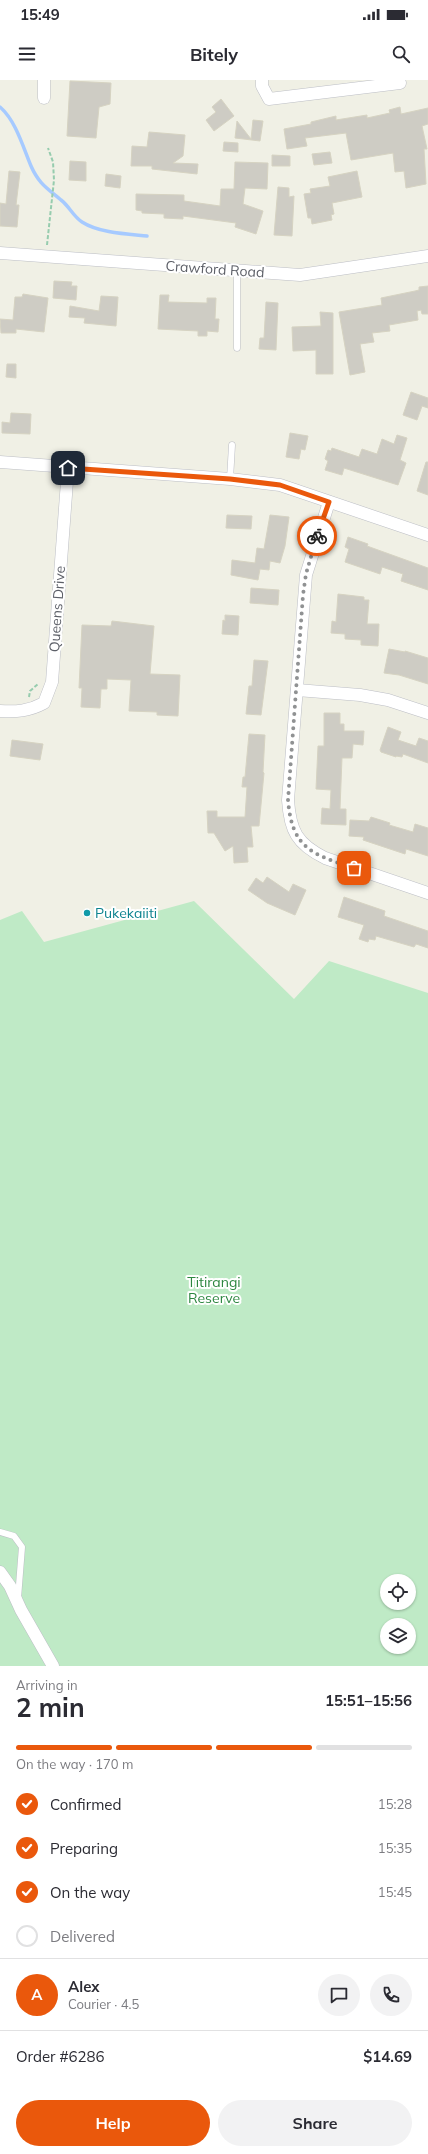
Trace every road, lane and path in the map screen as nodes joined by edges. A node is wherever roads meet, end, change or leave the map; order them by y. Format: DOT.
graph roads {
  1 [pos="44,80"];
  2 [pos="262,80"];
  3 [pos="400,83"];
  4 [pos="44,98"];
  5 [pos="48,148"];
  6 [pos="47,248"];
  7 [pos="0,253"];
  8 [pos="428,256"];
  9 [pos="237,271"];
  10 [pos="237,348"];
  11 [pos="232,445"];
  12 [pos="0,462"];
  13 [pos="68,468"];
  14 [pos="230,479"];
  15 [pos="329,502"];
  16 [pos="428,535"];
  17 [pos="41,682"];
  18 [pos="297,690"];
  19 [pos="28,703"];
  20 [pos="0,711"];
  21 [pos="428,713"];
  22 [pos="428,893"];
  23 [pos="0,1532"];
  24 [pos="0,1572"];
  25 [pos="17,1601"];
  26 [pos="53,1666"];
  1 -- 4 [label="street"];
  2 -- 3 [label="street"];
  5 -- 6 [label="path"];
  7 -- 9 [label="street, Crawford Road"];
  8 -- 9 [label="street, Crawford Road"];
  9 -- 10 [label="lane"];
  11 -- 14 [label="lane"];
  12 -- 13 [label="street"];
  13 -- 14 [label="street"];
  13 -- 20 [label="street, Queens Drive"];
  14 -- 15 [label="street"];
  15 -- 16 [label="street"];
  15 -- 18 [label="street"];
  17 -- 19 [label="path"];
  18 -- 21 [label="street"];
  18 -- 22 [label="street"];
  23 -- 25 [label="lane"];
  24 -- 25 [label="street"];
  25 -- 26 [label="street"];
}
